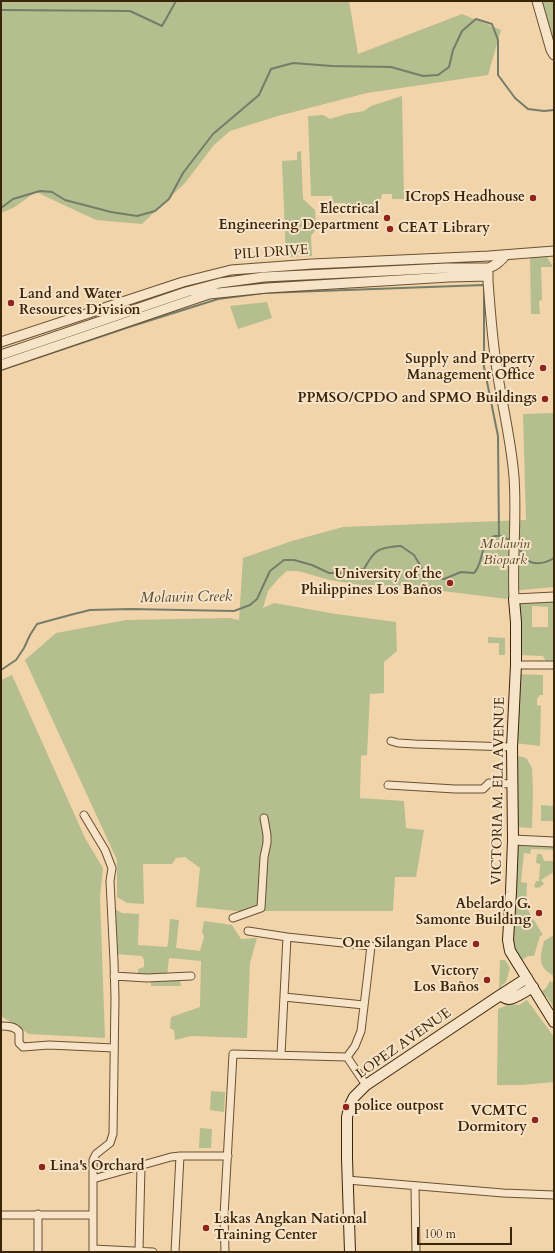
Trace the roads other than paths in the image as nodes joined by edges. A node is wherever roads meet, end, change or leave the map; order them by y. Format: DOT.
graph roads {
  1 [pos="537,1"];
  2 [pos="554,55"];
  3 [pos="554,251"];
  4 [pos="506,255"];
  5 [pos="489,256"];
  6 [pos="488,272"];
  7 [pos="1,342"];
  8 [pos="1,355"];
  9 [pos="1,365"];
  10 [pos="554,597"];
  11 [pos="514,599"];
  12 [pos="516,665"];
  13 [pos="554,665"];
  14 [pos="391,741"];
  15 [pos="512,747"];
  16 [pos="512,784"];
  17 [pos="388,785"];
  18 [pos="84,815"];
  19 [pos="264,818"];
  20 [pos="513,840"];
  21 [pos="554,842"];
  22 [pos="233,918"];
  23 [pos="248,931"];
  24 [pos="287,938"];
  25 [pos="114,976"];
  26 [pos="191,976"];
  27 [pos="527,978"];
  28 [pos="533,987"];
  29 [pos="501,995"];
  30 [pos="284,997"];
  31 [pos="364,1005"];
  32 [pos="554,1022"];
  33 [pos="1,1026"];
  34 [pos="114,1048"];
  35 [pos="281,1055"];
  36 [pos="347,1057"];
  37 [pos="366,1085"];
  38 [pos="180,1156"];
  39 [pos="228,1156"];
  40 [pos="141,1166"];
  41 [pos="93,1179"];
  42 [pos="347,1180"];
  43 [pos="416,1186"];
  44 [pos="554,1196"];
  45 [pos="38,1214"];
  46 [pos="1,1215"];
  47 [pos="93,1215"];
  48 [pos="93,1251"];
  49 [pos="139,1251"];
  50 [pos="38,1252"];
  51 [pos="153,1252"];
  52 [pos="175,1252"];
  53 [pos="224,1252"];
  54 [pos="350,1252"];
  55 [pos="416,1252"];
  1 -- 2 [label="street"];
  3 -- 4 [label="street, PILI DRIVE"];
  4 -- 5 [label="street, PILI DRIVE"];
  4 -- 6 [label="street"];
  5 -- 6 [label="street"];
  5 -- 7 [label="street, PILI DRIVE"];
  6 -- 8 [label="street"];
  6 -- 9 [label="street"];
  6 -- 11 [label="street"];
  10 -- 11 [label="street"];
  11 -- 12 [label="main road, VICTORIA M. ELA AVENUE"];
  12 -- 13 [label="street"];
  12 -- 15 [label="main road, VICTORIA M. ELA AVENUE"];
  14 -- 15 [label="street"];
  15 -- 16 [label="main road, VICTORIA M. ELA AVENUE"];
  16 -- 17 [label="street"];
  16 -- 20 [label="main road, VICTORIA M. ELA AVENUE"];
  18 -- 25 [label="street"];
  19 -- 22 [label="street"];
  20 -- 21 [label="street"];
  20 -- 27 [label="main road, VICTORIA M. ELA AVENUE"];
  23 -- 24 [label="street"];
  24 -- 30 [label="street"];
  24 -- 31 [label="street"];
  25 -- 26 [label="street"];
  25 -- 34 [label="street"];
  27 -- 28 [label="main road, VICTORIA M. ELA AVENUE"];
  27 -- 29 [label="main road, LOPEZ AVENUE"];
  28 -- 29 [label="main road"];
  28 -- 32 [label="main road, VICTORIA M. ELA AVENUE"];
  29 -- 37 [label="main road, LOPEZ AVENUE"];
  30 -- 31 [label="street"];
  30 -- 35 [label="street"];
  31 -- 36 [label="street"];
  33 -- 34 [label="street"];
  34 -- 41 [label="street"];
  35 -- 36 [label="street"];
  35 -- 39 [label="street"];
  36 -- 37 [label="street"];
  37 -- 42 [label="main road, LOPEZ AVENUE"];
  38 -- 39 [label="street"];
  38 -- 40 [label="street"];
  38 -- 52 [label="street"];
  39 -- 53 [label="street"];
  40 -- 41 [label="street"];
  40 -- 49 [label="street"];
  41 -- 47 [label="street"];
  42 -- 43 [label="street"];
  42 -- 54 [label="main road, LOPEZ AVENUE"];
  43 -- 44 [label="street"];
  43 -- 55 [label="street"];
  45 -- 46 [label="street"];
  45 -- 47 [label="street"];
  45 -- 50 [label="street"];
  47 -- 48 [label="street"];
  48 -- 49 [label="street"];
  49 -- 51 [label="street"];
}
